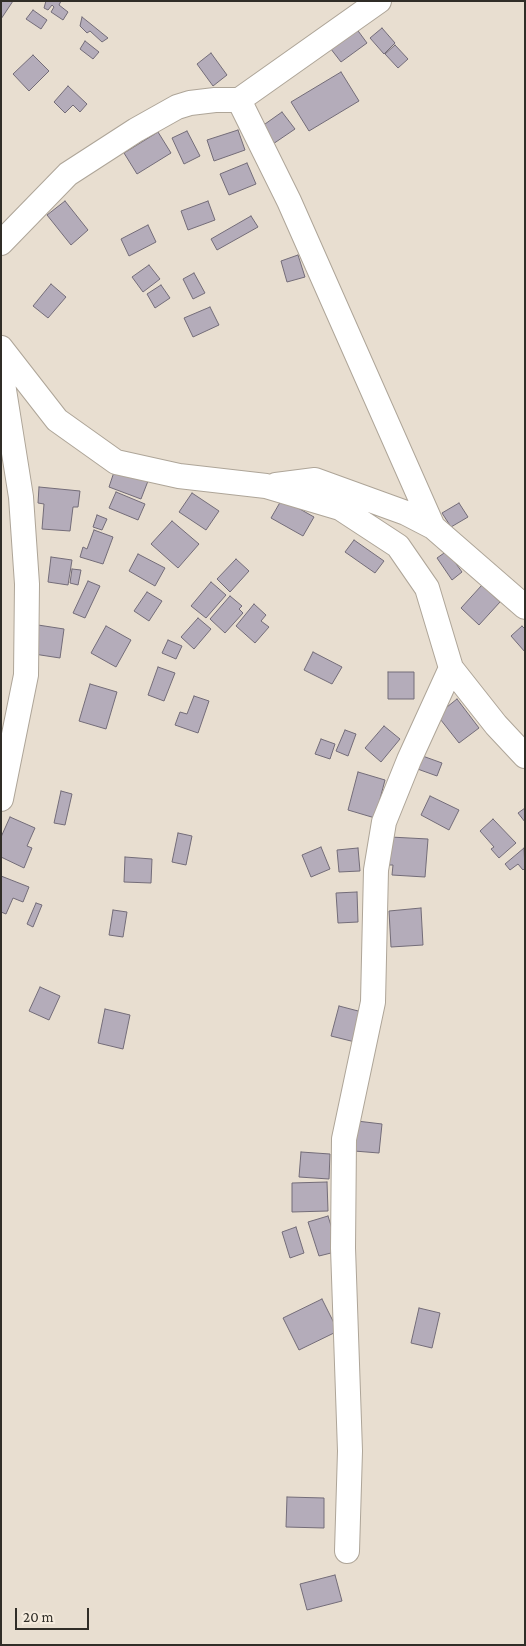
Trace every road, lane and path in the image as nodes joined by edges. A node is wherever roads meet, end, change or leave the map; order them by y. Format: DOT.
graph roads {
  1 [pos="379,1"];
  2 [pos="239,100"];
  3 [pos="1,243"];
  4 [pos="1,348"];
  5 [pos="1,371"];
  6 [pos="266,486"];
  7 [pos="433,527"];
  8 [pos="525,607"];
  9 [pos="451,668"];
  10 [pos="525,756"];
  11 [pos="1,798"];
  12 [pos="347,1551"];
  1 -- 2 [label="street"];
  2 -- 3 [label="street"];
  2 -- 7 [label="street"];
  4 -- 6 [label="street"];
  5 -- 11 [label="street"];
  6 -- 7 [label="street"];
  6 -- 9 [label="street"];
  7 -- 8 [label="street"];
  9 -- 10 [label="street"];
  9 -- 12 [label="street"];
}
